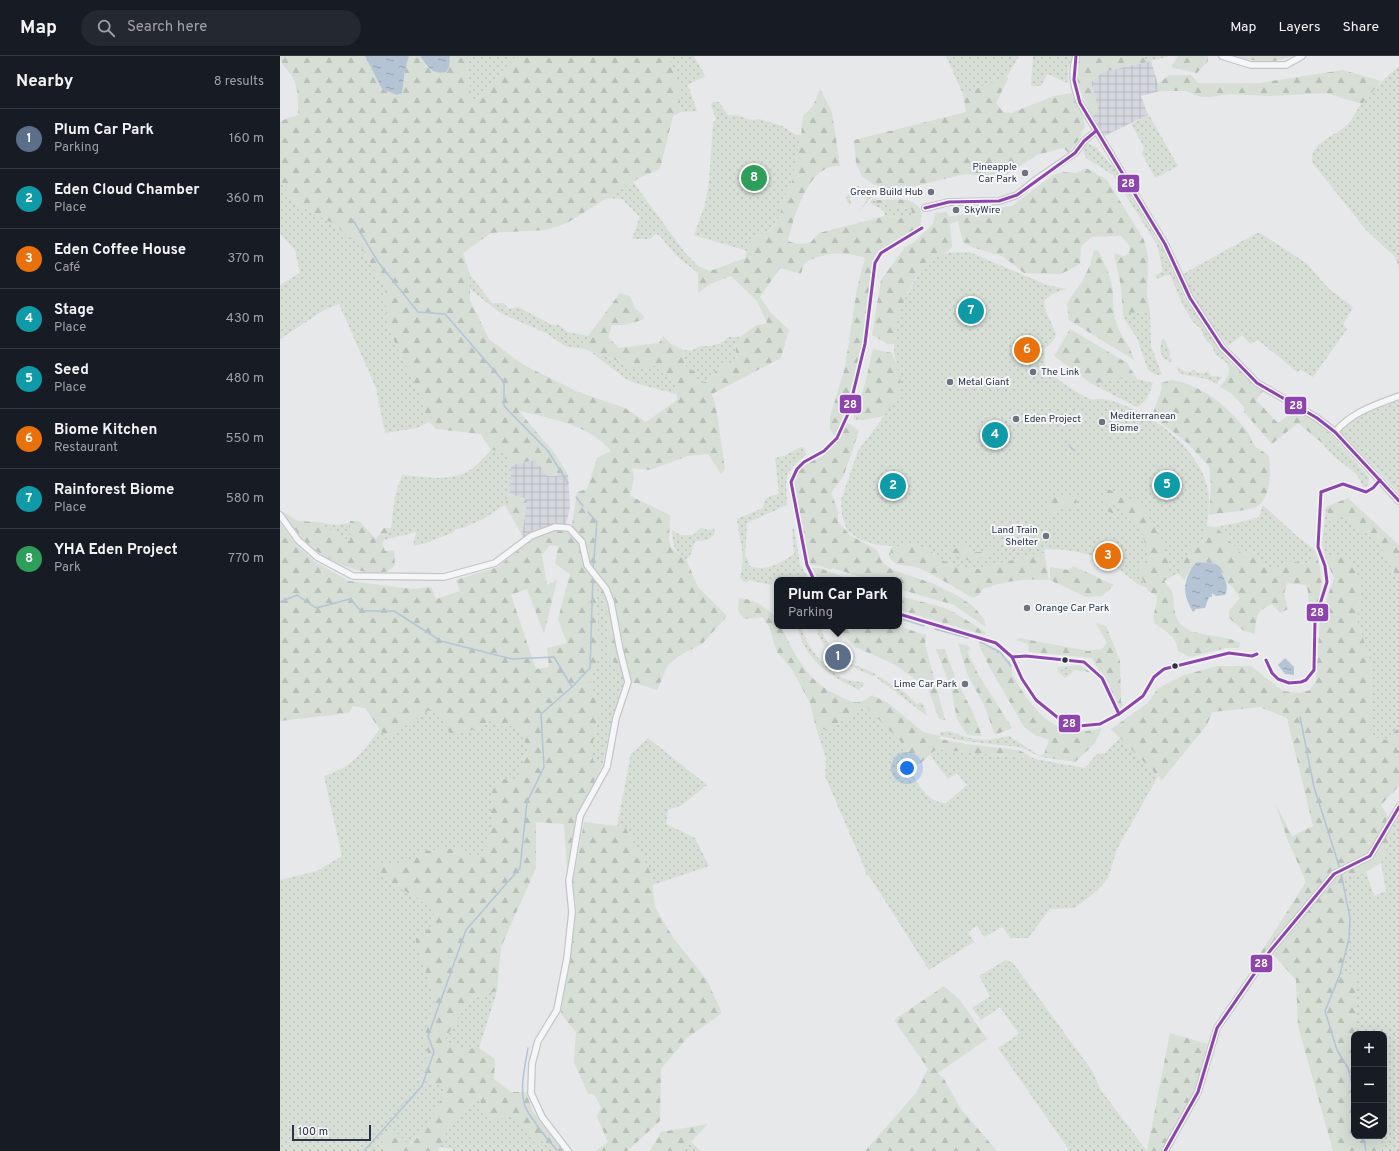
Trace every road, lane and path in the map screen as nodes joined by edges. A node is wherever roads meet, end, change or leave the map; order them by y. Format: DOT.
graph roads {
  1 [pos="1076,56"];
  2 [pos="1222,56"];
  3 [pos="1302,56"];
  4 [pos="1096,131"];
  5 [pos="925,208"];
  6 [pos="1399,396"];
  7 [pos="1334,432"];
  8 [pos="1399,501"];
  9 [pos="280,515"];
  10 [pos="1399,807"];
  11 [pos="568,1151"];
  12 [pos="1166,1151"];
  1 -- 4 [label="street"];
  2 -- 3 [label="street"];
  4 -- 5 [label="street"];
  4 -- 7 [label="street"];
  6 -- 7 [label="street"];
  7 -- 8 [label="street"];
  9 -- 11 [label="street"];
  10 -- 12 [label="street"];
}
